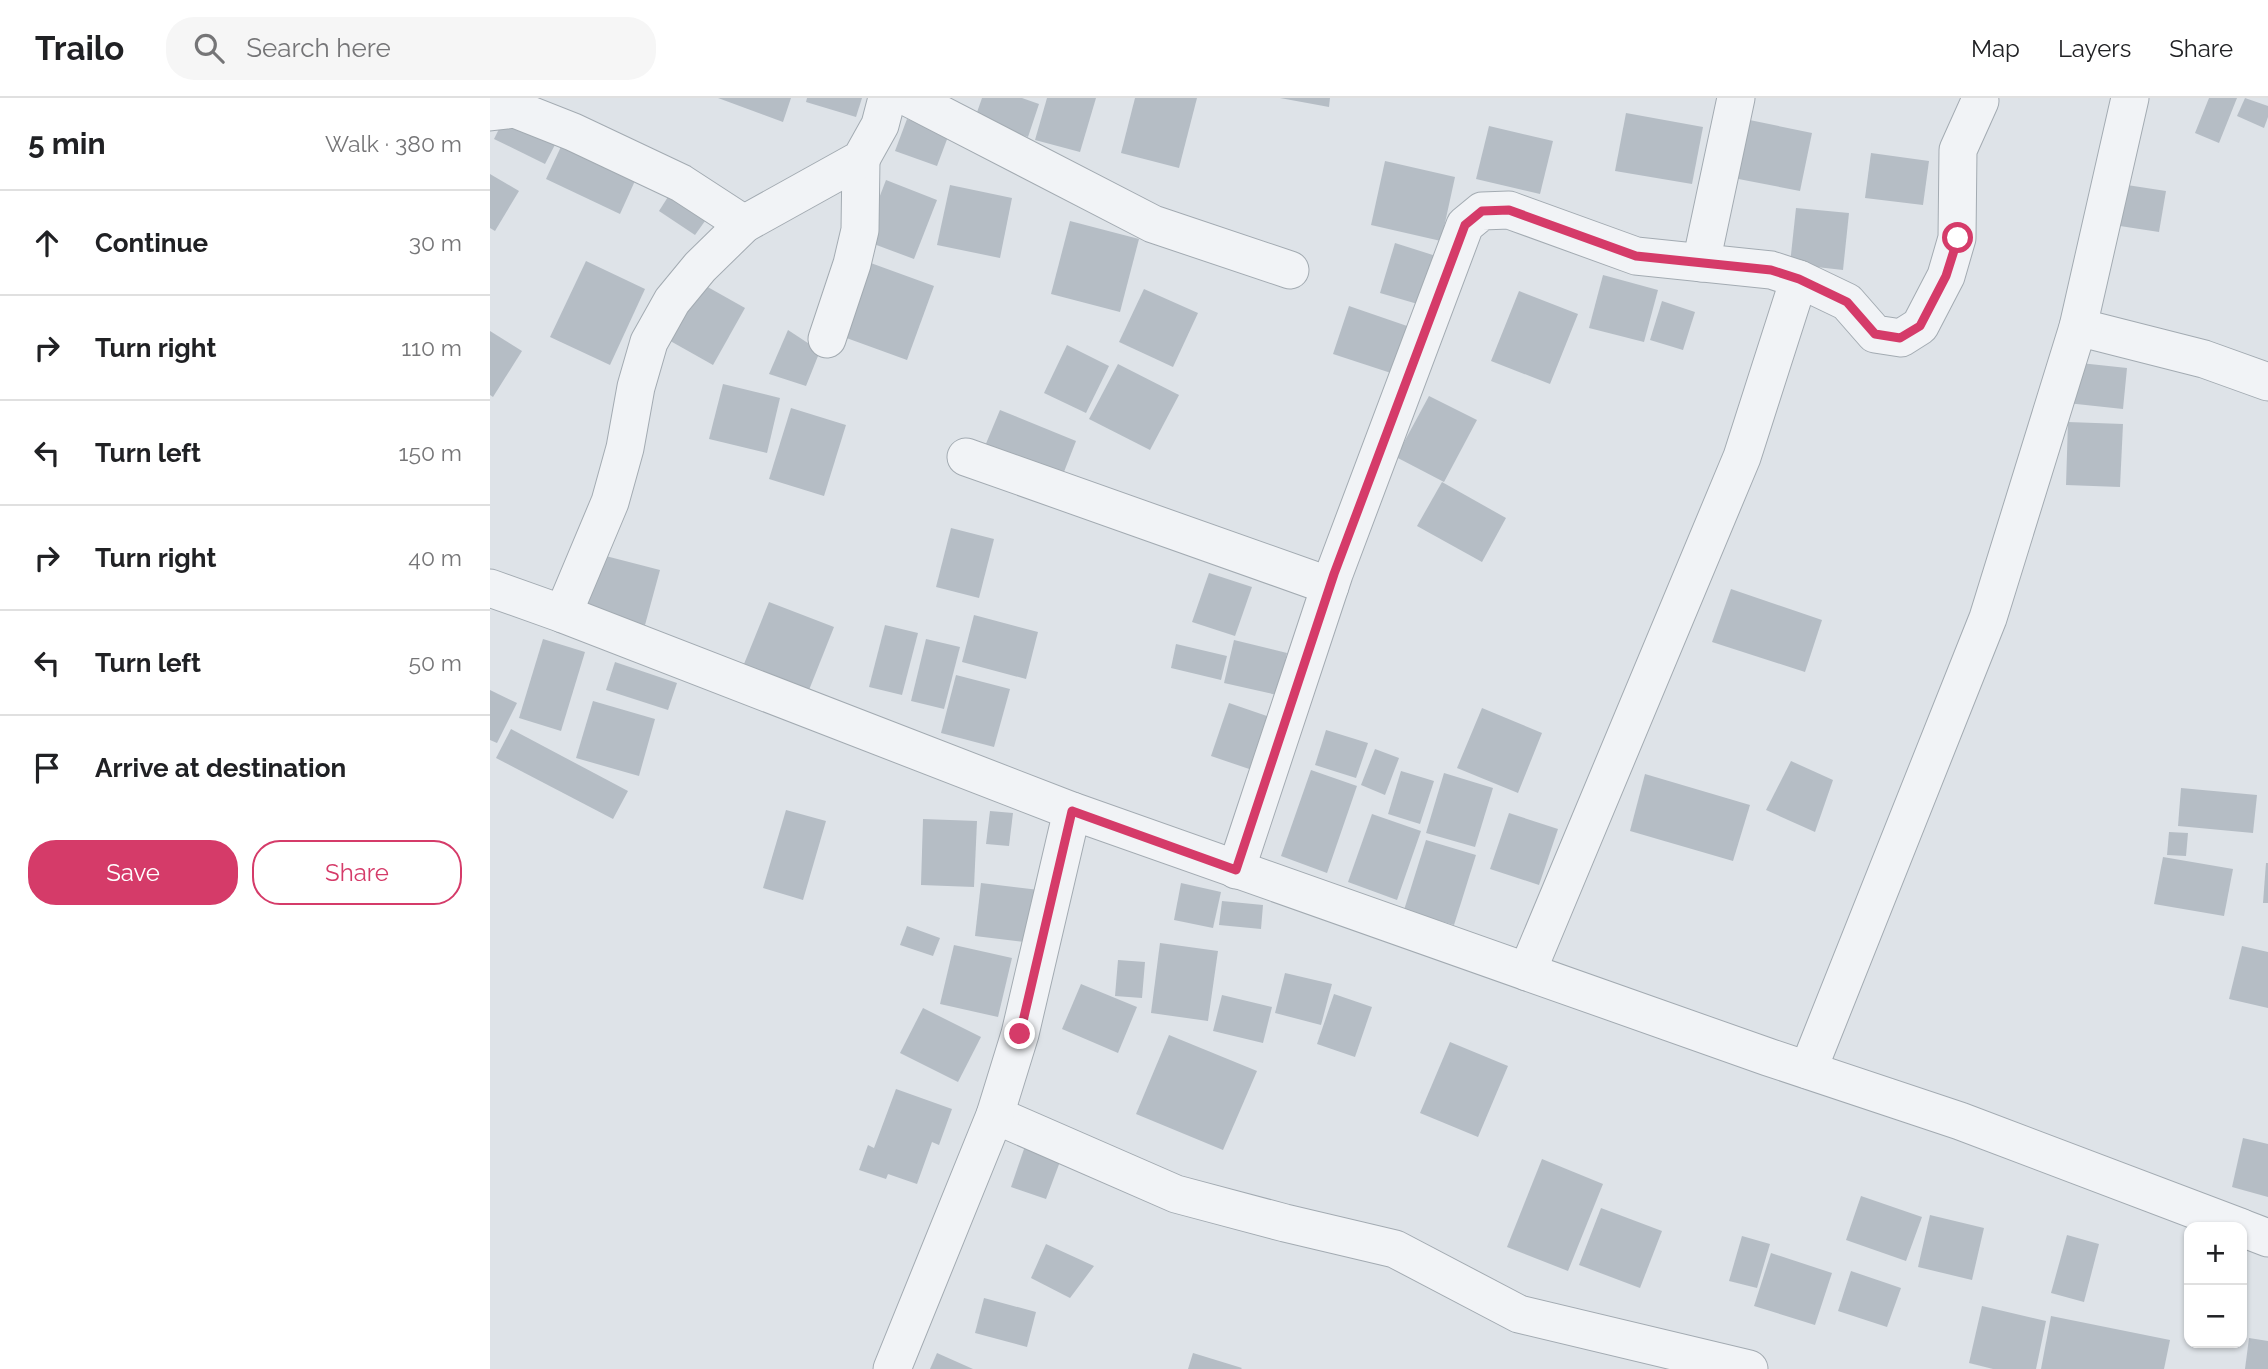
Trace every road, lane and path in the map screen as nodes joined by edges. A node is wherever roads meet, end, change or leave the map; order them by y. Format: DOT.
graph roads {
  1 [pos="887,98"];
  2 [pos="909,98"];
  3 [pos="1736,98"];
  4 [pos="2130,98"];
  5 [pos="1980,101"];
  6 [pos="490,112"];
  7 [pos="861,159"];
  8 [pos="744,224"];
  9 [pos="1701,263"];
  10 [pos="1290,270"];
  11 [pos="1799,279"];
  12 [pos="2078,327"];
  13 [pos="827,339"];
  14 [pos="2268,382"];
  15 [pos="966,457"];
  16 [pos="1330,586"];
  17 [pos="490,588"];
  18 [pos="563,614"];
  19 [pos="1072,811"];
  20 [pos="1236,870"];
  21 [pos="1527,972"];
  22 [pos="1808,1070"];
  23 [pos="995,1115"];
  24 [pos="2225,1222"];
  25 [pos="2247,1230"];
  26 [pos="2268,1238"];
  27 [pos="892,1369"];
  28 [pos="1749,1369"];
  1 -- 7 [label="street"];
  2 -- 10 [label="street"];
  3 -- 9 [label="street"];
  4 -- 12 [label="street"];
  5 -- 11 [label="street"];
  6 -- 8 [label="street"];
  7 -- 8 [label="street"];
  7 -- 13 [label="street"];
  8 -- 18 [label="street"];
  9 -- 11 [label="street"];
  9 -- 16 [label="street"];
  11 -- 21 [label="street"];
  12 -- 14 [label="street"];
  12 -- 22 [label="street"];
  15 -- 16 [label="street"];
  16 -- 20 [label="street"];
  17 -- 18 [label="street"];
  18 -- 19 [label="street"];
  19 -- 20 [label="street"];
  19 -- 23 [label="street"];
  20 -- 21 [label="street"];
  21 -- 22 [label="street"];
  22 -- 24 [label="street"];
  23 -- 27 [label="street"];
  23 -- 28 [label="street"];
  25 -- 26 [label="street"];
}
